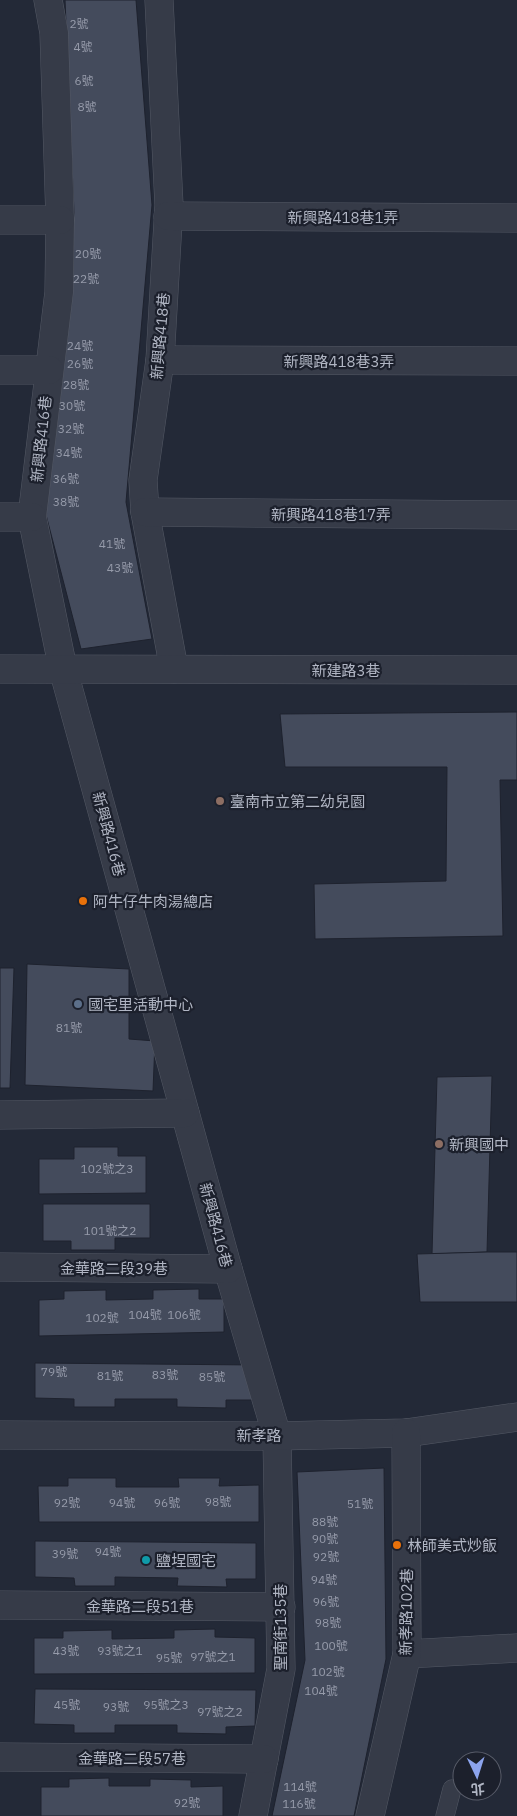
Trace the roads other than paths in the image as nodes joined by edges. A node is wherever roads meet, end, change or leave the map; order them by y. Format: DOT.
graph roads {
  1 [pos="48,0"];
  2 [pos="159,0"];
  3 [pos="168,216"];
  4 [pos="517,218"];
  5 [pos="0,220"];
  6 [pos="60,220"];
  7 [pos="160,360"];
  8 [pos="517,362"];
  9 [pos="0,370"];
  10 [pos="48,370"];
  11 [pos="145,512"];
  12 [pos="517,515"];
  13 [pos="0,517"];
  14 [pos="32,517"];
  15 [pos="0,669"];
  16 [pos="63,669"];
  17 [pos="174,669"];
  18 [pos="517,670"];
  19 [pos="186,1113"];
  20 [pos="0,1115"];
  21 [pos="0,1267"];
  22 [pos="228,1269"];
  23 [pos="517,1417"];
  24 [pos="406,1433"];
  25 [pos="0,1435"];
  26 [pos="277,1436"];
  27 [pos="0,1606"];
  28 [pos="281,1607"];
  29 [pos="517,1648"];
  30 [pos="407,1654"];
  31 [pos="0,1757"];
  32 [pos="264,1759"];
  33 [pos="452,1790"];
  34 [pos="253,1816"];
  35 [pos="370,1816"];
  36 [pos="445,1816"];
  1 -- 6 [label="street, 新興路416巷"];
  2 -- 3 [label="street, 新興路418巷"];
  3 -- 4 [label="street, 新興路418巷1弄"];
  3 -- 7 [label="street, 新興路418巷"];
  5 -- 6 [label="street"];
  6 -- 10 [label="street, 新興路416巷"];
  7 -- 8 [label="street, 新興路418巷3弄"];
  7 -- 11 [label="street, 新興路418巷"];
  9 -- 10 [label="street"];
  10 -- 14 [label="street, 新興路416巷"];
  11 -- 12 [label="street, 新興路418巷17弄"];
  11 -- 17 [label="street, 新興路418巷"];
  13 -- 14 [label="street"];
  14 -- 16 [label="street, 新興路416巷"];
  15 -- 16 [label="street, 新建路3巷"];
  16 -- 17 [label="street, 新建路3巷"];
  16 -- 19 [label="street, 新興路416巷"];
  17 -- 18 [label="street, 新建路3巷"];
  19 -- 20 [label="street"];
  19 -- 22 [label="street, 新興路416巷"];
  21 -- 22 [label="street, 金華路二段39巷"];
  22 -- 26 [label="street, 新興路416巷"];
  23 -- 24 [label="street, 新孝路"];
  24 -- 26 [label="street, 新孝路"];
  24 -- 30 [label="street, 新孝路102巷"];
  25 -- 26 [label="street, 新孝路"];
  26 -- 28 [label="street, 聖南街135巷"];
  27 -- 28 [label="street, 金華路二段51巷"];
  28 -- 32 [label="street, 聖南街135巷"];
  29 -- 30 [label="street"];
  30 -- 35 [label="street, 新孝路102巷"];
  31 -- 32 [label="street, 金華路二段57巷"];
  32 -- 34 [label="street, 聖南街135巷"];
  33 -- 36 [label="lane"];
}
